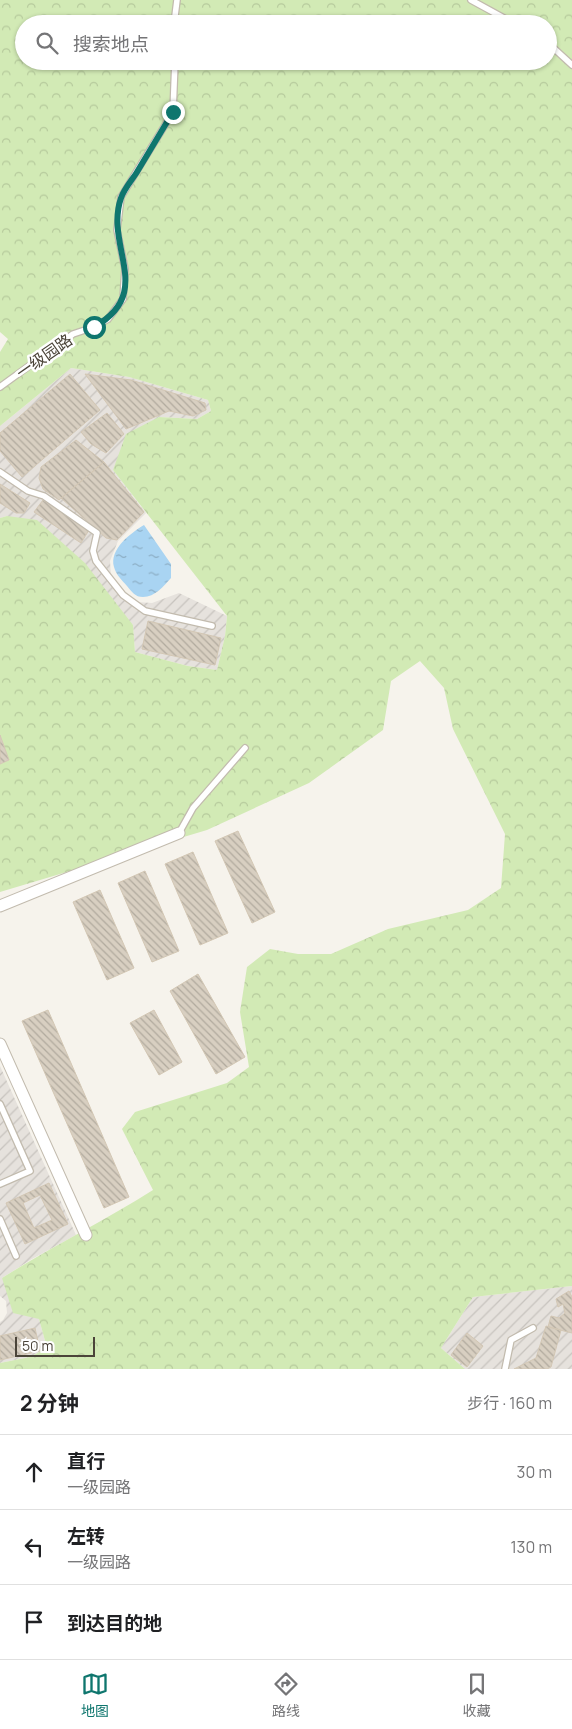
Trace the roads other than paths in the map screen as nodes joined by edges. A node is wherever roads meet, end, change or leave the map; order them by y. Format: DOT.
graph roads {
  1 [pos="177,0"];
  2 [pos="471,0"];
  3 [pos="175,15"];
  4 [pos="498,15"];
  5 [pos="557,51"];
  6 [pos="572,65"];
  7 [pos="175,70"];
  8 [pos="0,387"];
  9 [pos="0,472"];
  10 [pos="212,626"];
  11 [pos="245,748"];
  12 [pos="180,833"];
  13 [pos="0,906"];
  14 [pos="1,1048"];
  15 [pos="0,1104"];
  16 [pos="0,1184"];
  17 [pos="0,1220"];
  18 [pos="86,1235"];
  19 [pos="16,1256"];
  20 [pos="533,1328"];
  21 [pos="505,1369"];
  1 -- 3 [label="lane"];
  2 -- 4 [label="lane"];
  5 -- 6 [label="lane"];
  7 -- 8 [label="lane, 一级园路"];
  9 -- 10 [label="lane"];
  11 -- 12 [label="lane"];
  12 -- 13 [label="street"];
  14 -- 18 [label="street"];
  15 -- 16 [label="lane"];
  17 -- 19 [label="lane"];
  20 -- 21 [label="lane"];
}
